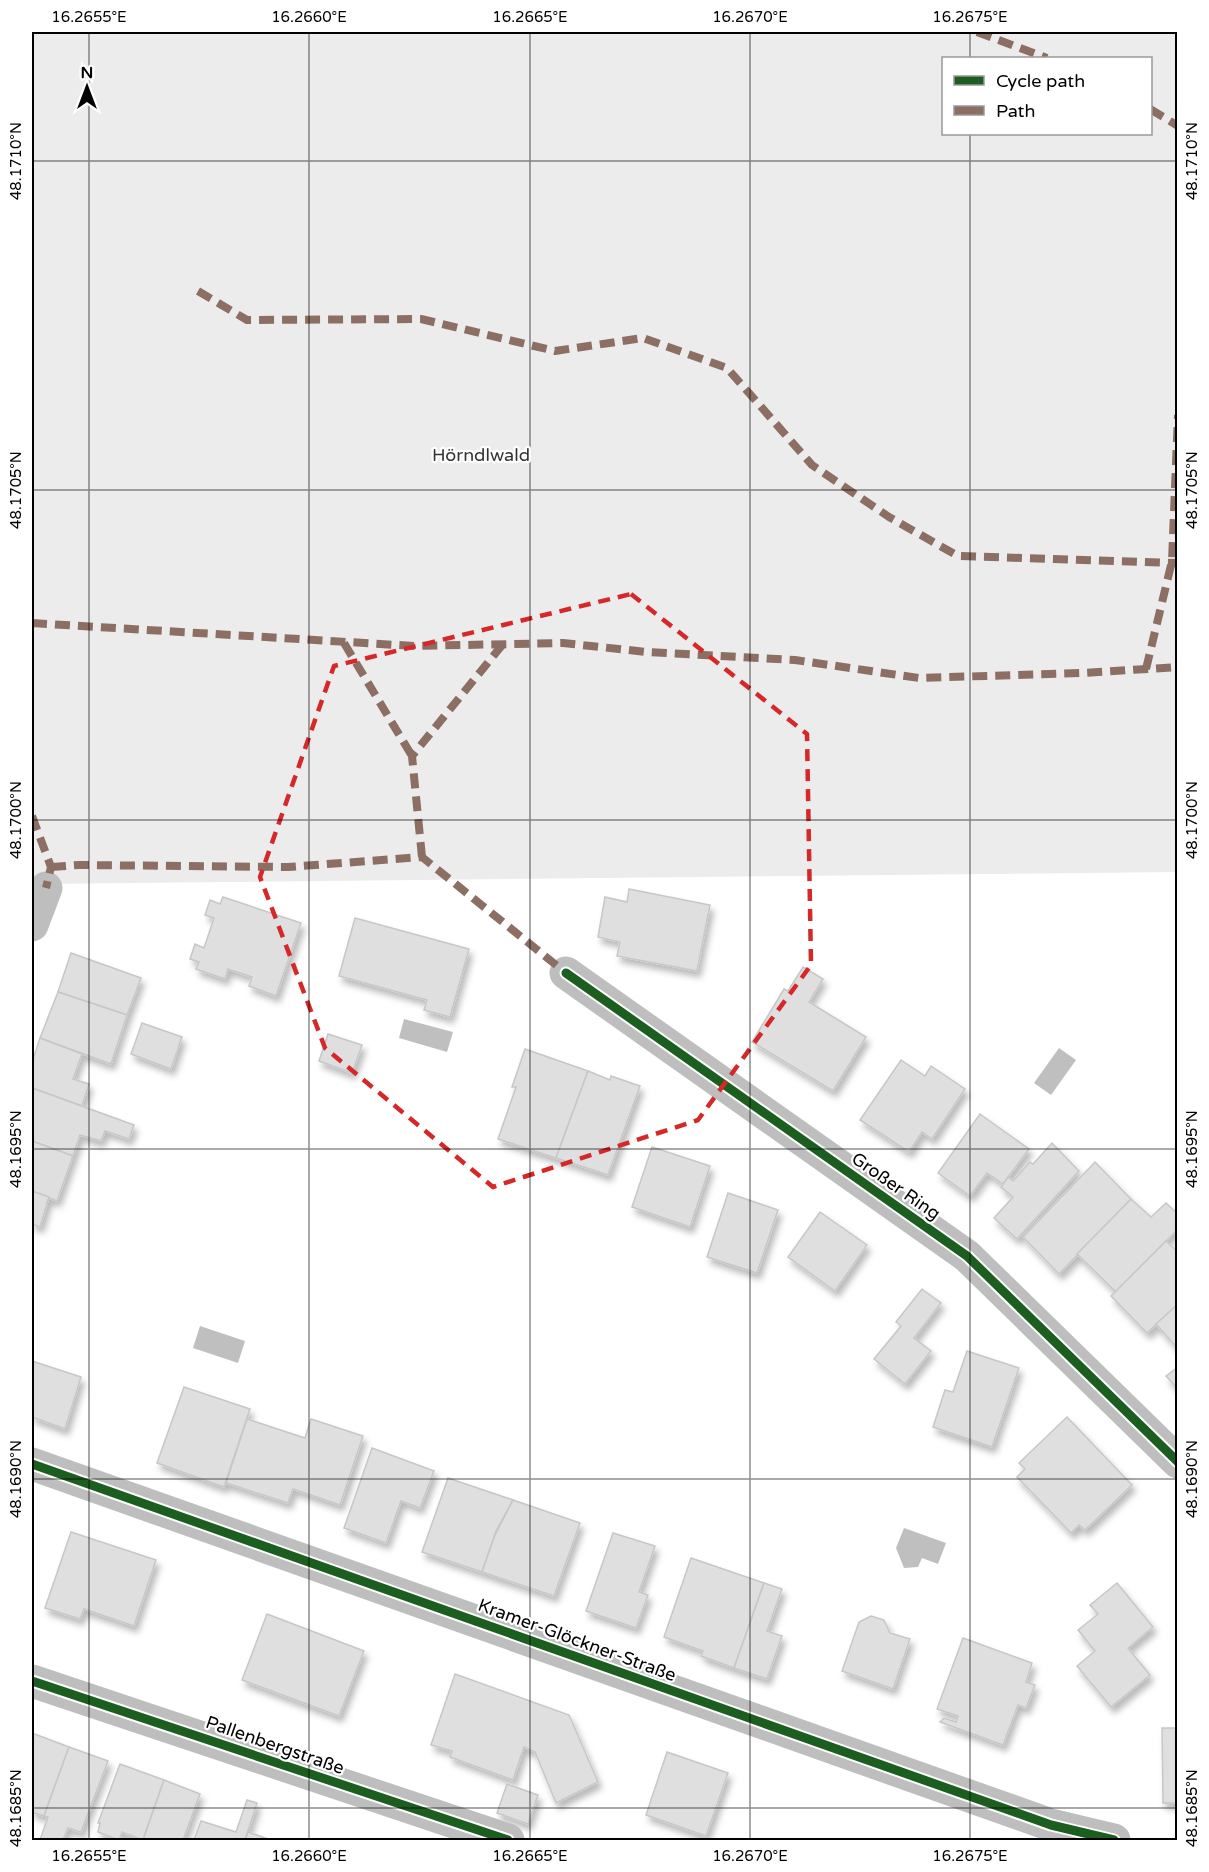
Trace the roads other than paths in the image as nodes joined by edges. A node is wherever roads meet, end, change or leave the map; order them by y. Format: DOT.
graph roads {
  1 [pos="46,888"];
  2 [pos="32,925"];
  3 [pos="566,973"];
  4 [pos="1178,1462"];
  5 [pos="32,1464"];
  6 [pos="32,1681"];
  7 [pos="508,1840"];
  8 [pos="1114,1840"];
  1 -- 2 [label="street"];
  3 -- 4 [label="street, Großer Ring"];
  5 -- 8 [label="street, Kramer-Glöckner-Straße"];
  6 -- 7 [label="street, Pallenbergstraße"];
}
